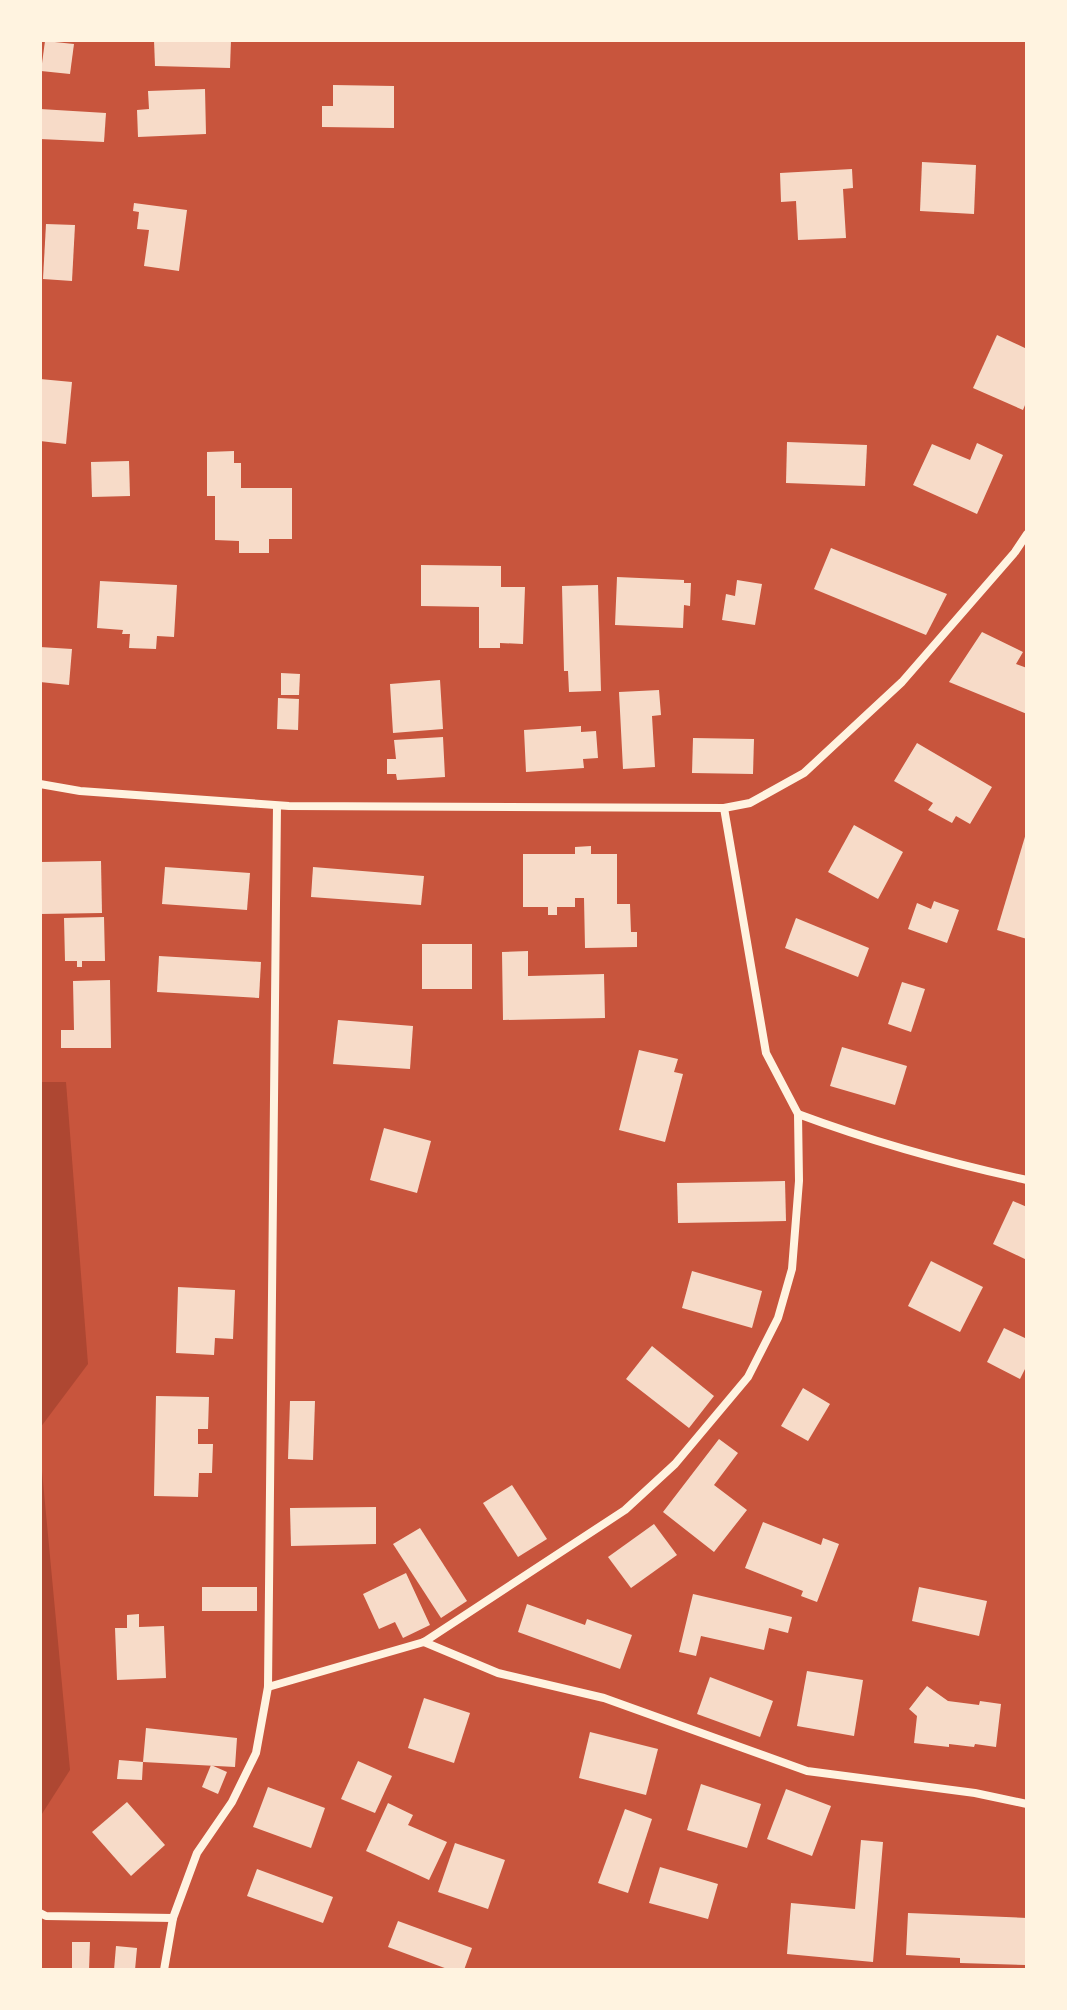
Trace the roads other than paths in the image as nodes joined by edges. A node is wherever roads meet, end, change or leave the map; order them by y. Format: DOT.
graph roads {
  1 [pos="1027,534"];
  2 [pos="40,784"];
  3 [pos="277,806"];
  4 [pos="724,808"];
  5 [pos="798,1114"];
  6 [pos="1027,1180"];
  7 [pos="424,1642"];
  8 [pos="268,1687"];
  9 [pos="1027,1804"];
  10 [pos="40,1913"];
  11 [pos="173,1918"];
  12 [pos="164,1970"];
  1 -- 4 [label="street"];
  2 -- 3 [label="street"];
  3 -- 4 [label="street"];
  3 -- 8 [label="street"];
  4 -- 5 [label="street"];
  5 -- 6 [label="street"];
  5 -- 7 [label="street"];
  7 -- 8 [label="street"];
  7 -- 9 [label="street"];
  8 -- 11 [label="street"];
  10 -- 11 [label="street"];
  11 -- 12 [label="street"];
}
